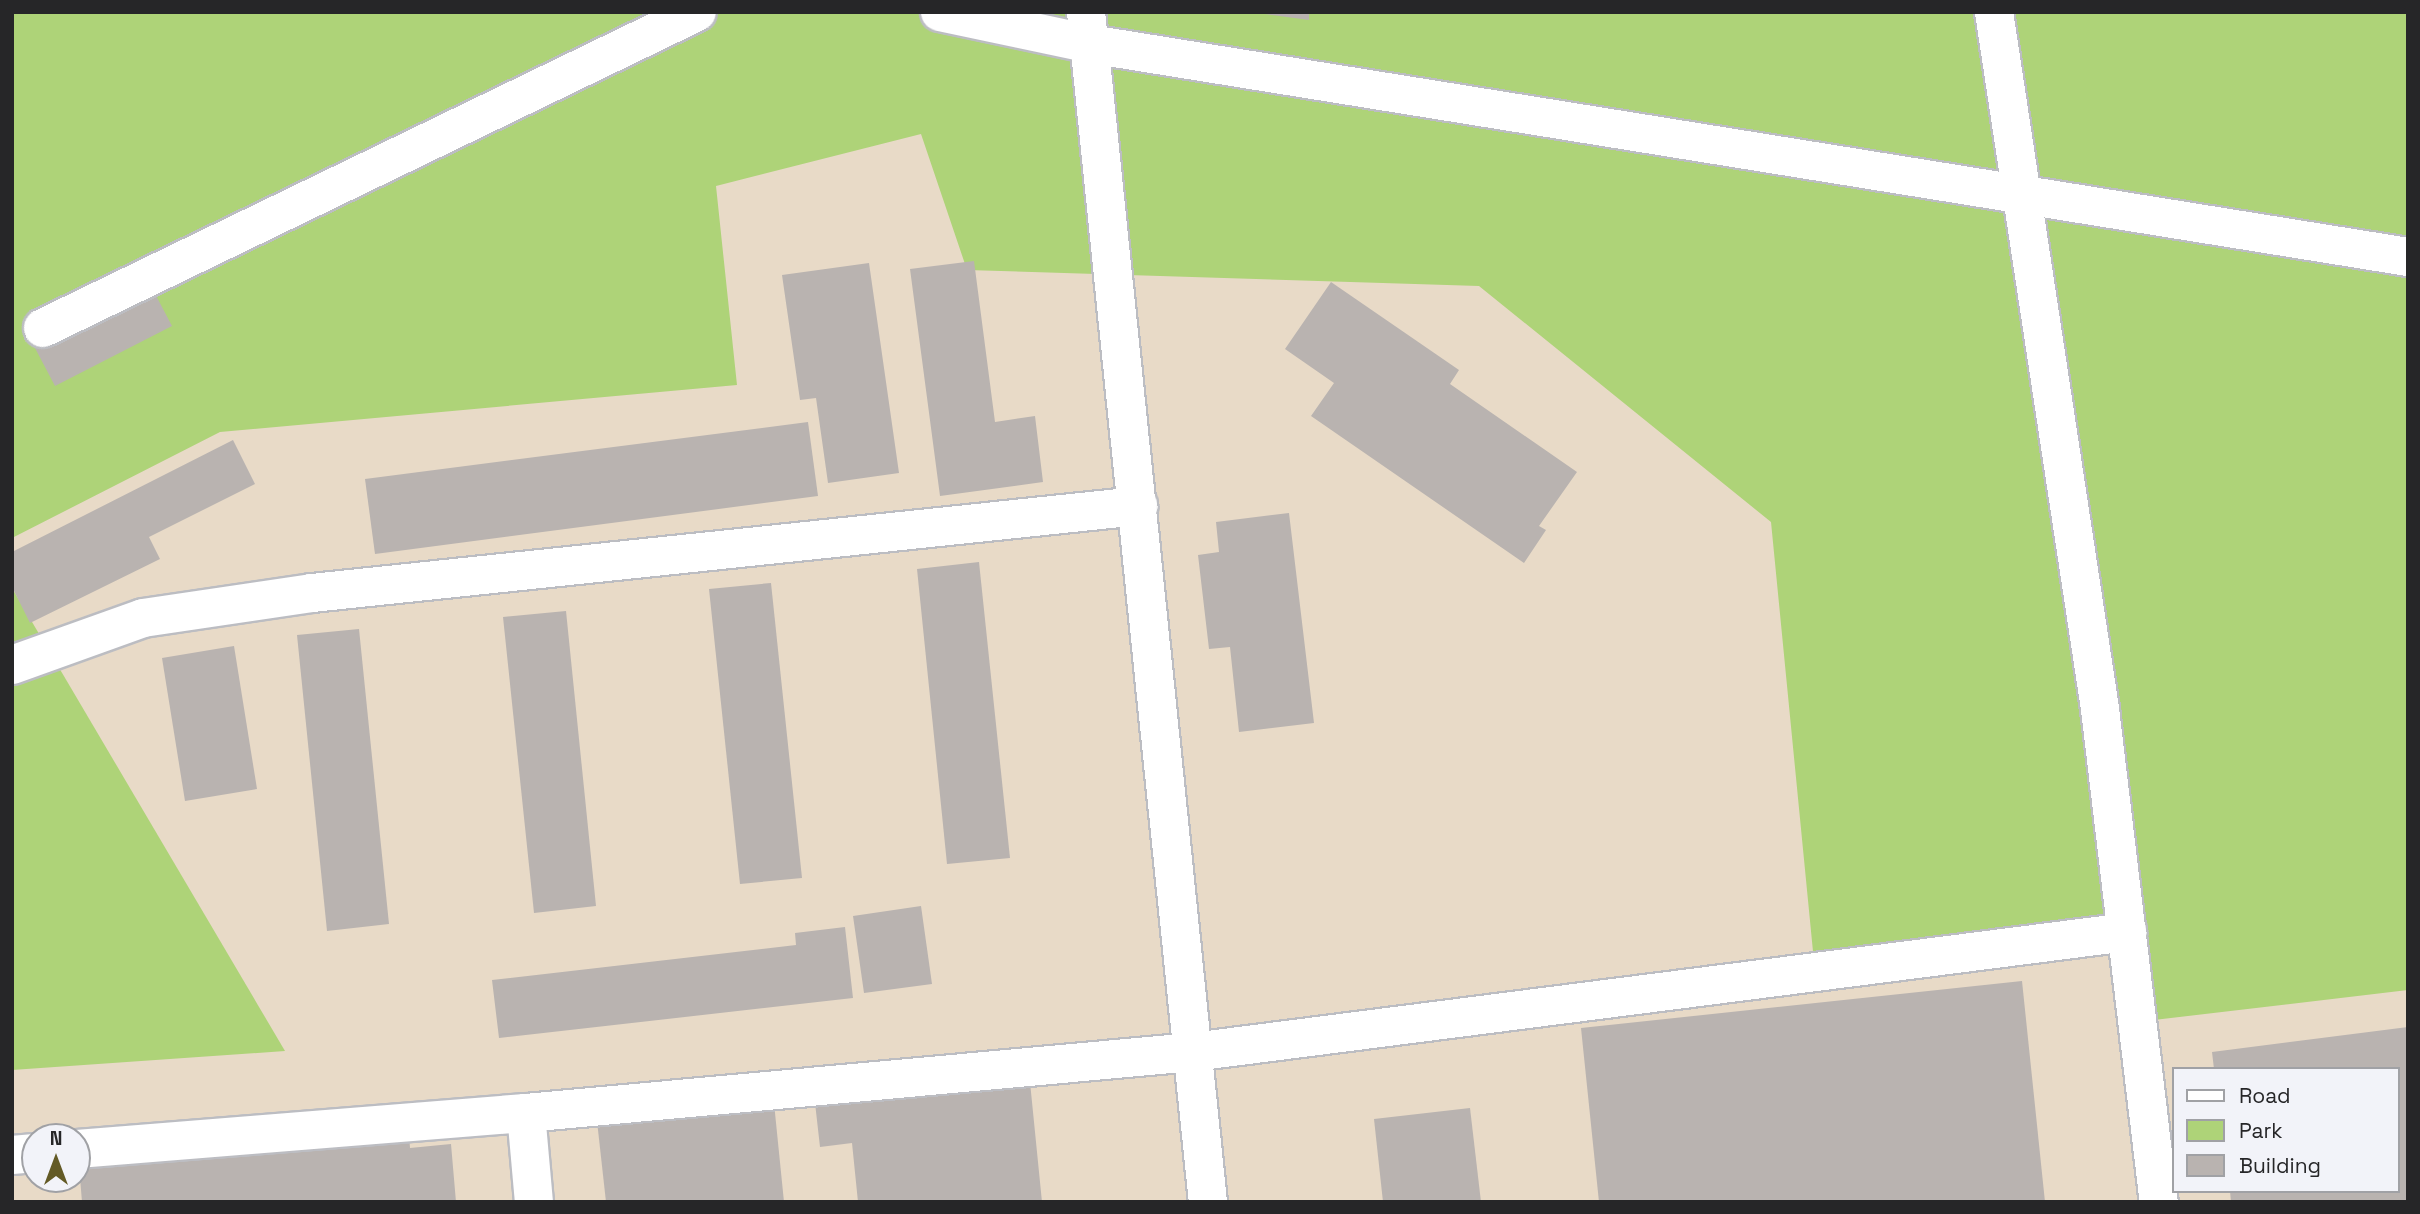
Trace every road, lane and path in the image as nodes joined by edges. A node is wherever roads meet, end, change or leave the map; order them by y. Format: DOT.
graph roads {
  1 [pos="697,12"];
  2 [pos="940,12"];
  3 [pos="1994,12"];
  4 [pos="1088,28"];
  5 [pos="2020,196"];
  6 [pos="2408,257"];
  7 [pos="43,328"];
  8 [pos="1138,506"];
  9 [pos="12,665"];
  10 [pos="2127,932"];
  11 [pos="1193,1052"];
  12 [pos="526,1113"];
  13 [pos="91,1148"];
  14 [pos="534,1202"];
  15 [pos="1208,1202"];
  16 [pos="2159,1202"];
  1 -- 7 [label="lane"];
  2 -- 4 [label="lane"];
  3 -- 5 [label="lane"];
  4 -- 5 [label="lane"];
  4 -- 8 [label="lane"];
  5 -- 6 [label="lane"];
  5 -- 10 [label="lane"];
  8 -- 9 [label="lane"];
  8 -- 11 [label="lane"];
  10 -- 11 [label="lane"];
  10 -- 16 [label="lane"];
  11 -- 12 [label="lane"];
  11 -- 15 [label="lane"];
  12 -- 13 [label="lane"];
  12 -- 14 [label="lane"];
}
